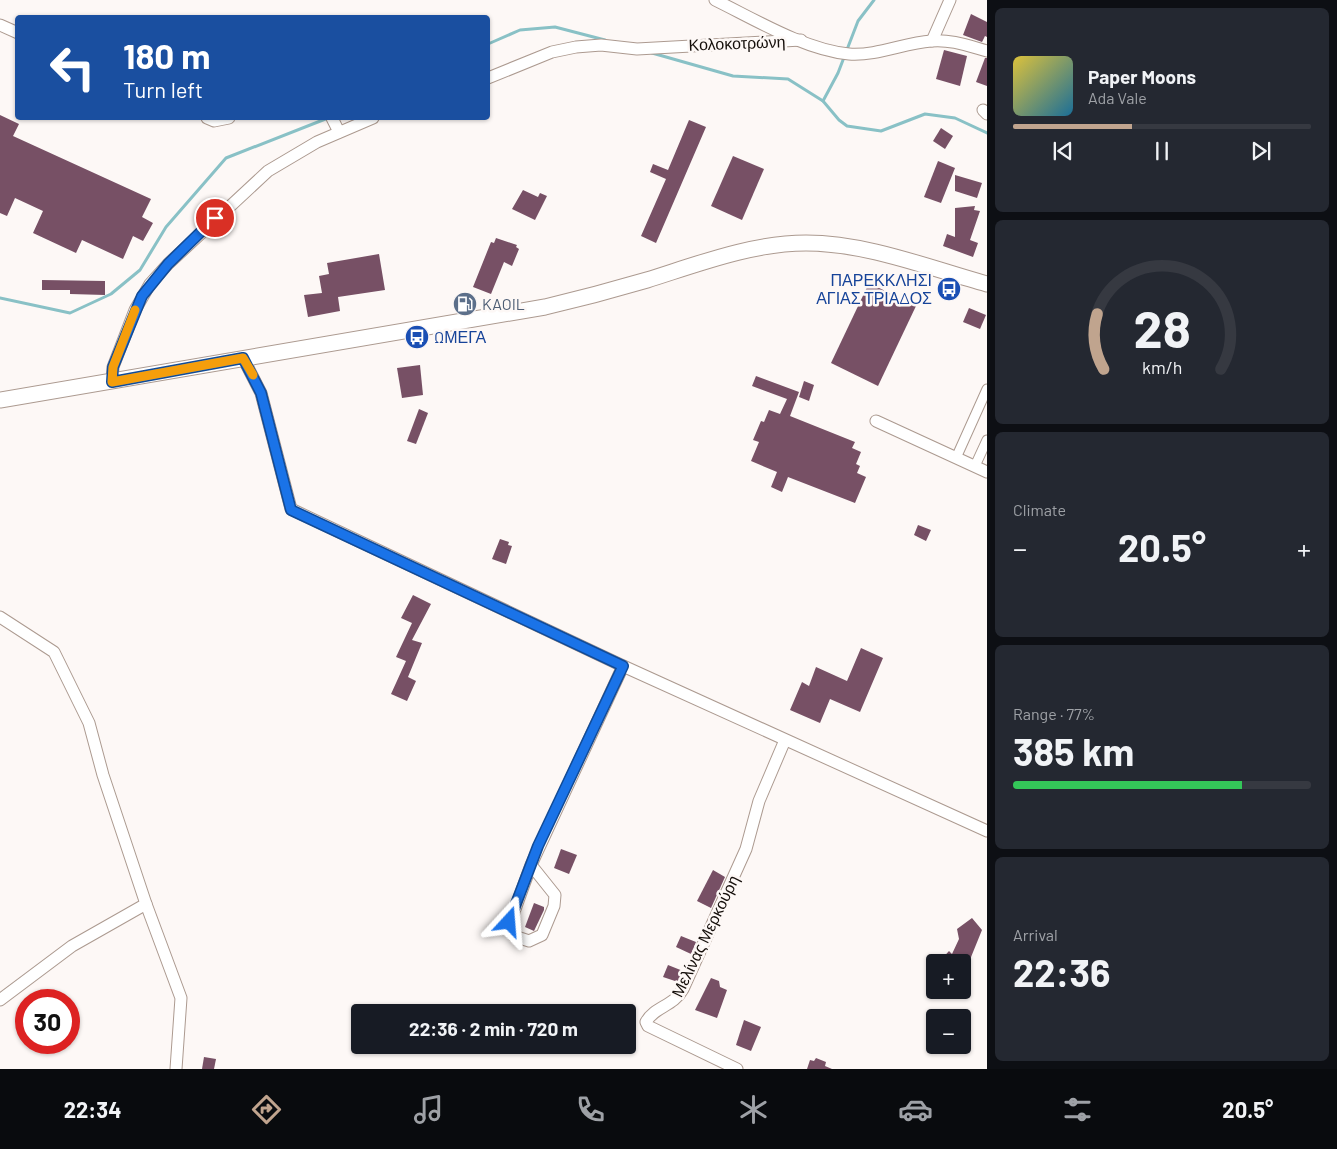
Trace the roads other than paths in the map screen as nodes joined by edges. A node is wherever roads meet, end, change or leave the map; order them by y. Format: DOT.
graph roads {
  1 [pos="715,0"];
  2 [pos="950,0"];
  3 [pos="0,25"];
  4 [pos="15,32"];
  5 [pos="801,40"];
  6 [pos="932,40"];
  7 [pos="987,51"];
  8 [pos="490,77"];
  9 [pos="333,120"];
  10 [pos="368,120"];
  11 [pos="339,132"];
  12 [pos="987,284"];
  13 [pos="243,358"];
  14 [pos="112,382"];
  15 [pos="987,389"];
  16 [pos="0,400"];
  17 [pos="876,421"];
  18 [pos="987,440"];
  19 [pos="956,458"];
  20 [pos="975,466"];
  21 [pos="987,472"];
  22 [pos="0,617"];
  23 [pos="623,666"];
  24 [pos="785,740"];
  25 [pos="987,831"];
  26 [pos="531,865"];
  27 [pos="146,904"];
  28 [pos="0,1000"];
  29 [pos="176,1069"];
  30 [pos="738,1069"];
  1 -- 5 [label="street"];
  2 -- 6 [label="street"];
  3 -- 4 [label="street"];
  5 -- 6 [label="street, Κολοκοτρώνη"];
  5 -- 8 [label="street, Κολοκοτρώνη"];
  6 -- 7 [label="street, Κολοκοτρώνη"];
  9 -- 11 [label="street"];
  10 -- 11 [label="street"];
  11 -- 14 [label="street"];
  12 -- 13 [label="street"];
  13 -- 14 [label="street"];
  13 -- 23 [label="street"];
  14 -- 16 [label="street"];
  15 -- 19 [label="street"];
  17 -- 19 [label="street"];
  18 -- 20 [label="street"];
  19 -- 20 [label="street"];
  20 -- 21 [label="street"];
  22 -- 27 [label="street"];
  23 -- 24 [label="street"];
  23 -- 26 [label="street"];
  24 -- 25 [label="street"];
  24 -- 30 [label="street, Μελίνας Μερκούρη"];
  26 -- 26 [label="street"];
  27 -- 28 [label="street"];
  27 -- 29 [label="street"];
}
